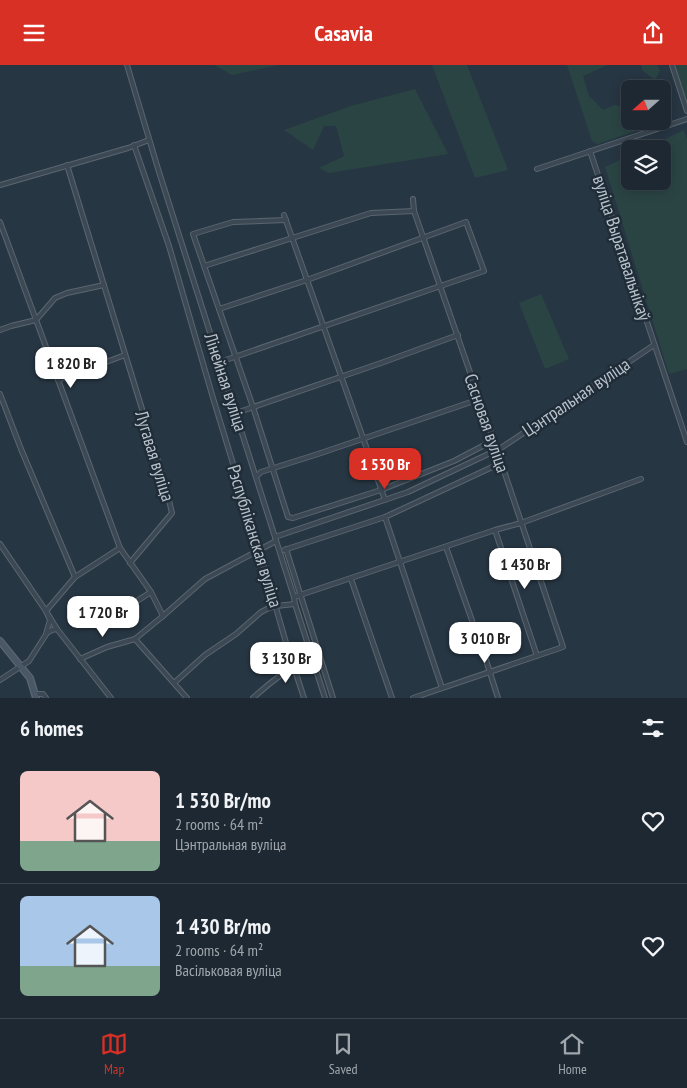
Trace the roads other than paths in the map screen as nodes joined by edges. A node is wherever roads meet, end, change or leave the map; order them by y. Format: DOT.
graph roads {
  1 [pos="127,65"];
  2 [pos="672,65"];
  3 [pos="687,111"];
  4 [pos="687,119"];
  5 [pos="150,140"];
  6 [pos="134,145"];
  7 [pos="590,151"];
  8 [pos="66,165"];
  9 [pos="537,169"];
  10 [pos="0,185"];
  11 [pos="413,199"];
  12 [pos="414,211"];
  13 [pos="284,215"];
  14 [pos="286,220"];
  15 [pos="0,222"];
  16 [pos="292,237"];
  17 [pos="424,238"];
  18 [pos="204,266"];
  19 [pos="307,279"];
  20 [pos="104,285"];
  21 [pos="441,287"];
  22 [pos="220,309"];
  23 [pos="36,320"];
  24 [pos="324,327"];
  25 [pos="0,330"];
  26 [pos="458,335"];
  27 [pos="654,345"];
  28 [pos="125,355"];
  29 [pos="236,357"];
  30 [pos="220,362"];
  31 [pos="341,377"];
  32 [pos="58,380"];
  33 [pos="0,394"];
  34 [pos="480,399"];
  35 [pos="254,407"];
  36 [pos="236,413"];
  37 [pos="363,439"];
  38 [pos="494,440"];
  39 [pos="687,442"];
  40 [pos="497,450"];
  41 [pos="501,463"];
  42 [pos="273,469"];
  43 [pos="256,476"];
  44 [pos="640,479"];
  45 [pos="381,490"];
  46 [pos="385,500"];
  47 [pos="385,517"];
  48 [pos="521,523"];
  49 [pos="495,530"];
  50 [pos="276,539"];
  51 [pos="0,544"];
  52 [pos="446,547"];
  53 [pos="120,548"];
  54 [pos="259,549"];
  55 [pos="400,562"];
  56 [pos="130,563"];
  57 [pos="75,577"];
  58 [pos="351,579"];
  59 [pos="152,592"];
  60 [pos="301,596"];
  61 [pos="294,597"];
  62 [pos="295,604"];
  63 [pos="276,606"];
  64 [pos="46,611"];
  65 [pos="115,615"];
  66 [pos="163,617"];
  67 [pos="57,629"];
  68 [pos="46,634"];
  69 [pos="135,639"];
  70 [pos="0,641"];
  71 [pos="537,656"];
  72 [pos="312,658"];
  73 [pos="80,659"];
  74 [pos="21,666"];
  75 [pos="294,666"];
  76 [pos="490,672"];
  77 [pos="0,680"];
  78 [pos="174,683"];
  79 [pos="442,688"];
  80 [pos="35,696"];
  81 [pos="46,698"];
  82 [pos="111,698"];
  83 [pos="187,698"];
  84 [pos="253,698"];
  85 [pos="304,698"];
  86 [pos="325,698"];
  87 [pos="333,698"];
  88 [pos="392,698"];
  89 [pos="414,698"];
  90 [pos="498,698"];
  1 -- 5 [label="street, Лінейная вуліца"];
  2 -- 3 [label="street"];
  4 -- 7 [label="street"];
  5 -- 6 [label="street"];
  5 -- 30 [label="street, Лінейная вуліца"];
  6 -- 8 [label="street"];
  6 -- 54 [label="street, Рэспубліканская вуліца"];
  7 -- 9 [label="street"];
  7 -- 27 [label="street, вуліца Выратавальнікаў"];
  8 -- 10 [label="street"];
  8 -- 20 [label="street, Лугавая вуліца"];
  11 -- 12 [label="street, Сасновая вуліца"];
  12 -- 16 [label="street"];
  12 -- 17 [label="street, Сасновая вуліца"];
  13 -- 14 [label="street"];
  14 -- 16 [label="street"];
  14 -- 18 [label="street"];
  15 -- 23 [label="street"];
  16 -- 18 [label="street"];
  16 -- 19 [label="street"];
  17 -- 19 [label="street"];
  17 -- 21 [label="street, Сасновая вуліца"];
  17 -- 21 [label="street"];
  18 -- 22 [label="street"];
  19 -- 22 [label="street"];
  19 -- 24 [label="street"];
  20 -- 23 [label="street"];
  20 -- 28 [label="street, Лугавая вуліца"];
  21 -- 24 [label="street"];
  21 -- 26 [label="street, Сасновая вуліца"];
  22 -- 29 [label="street"];
  23 -- 25 [label="street"];
  23 -- 32 [label="street"];
  24 -- 29 [label="street"];
  24 -- 31 [label="street"];
  26 -- 31 [label="street"];
  26 -- 34 [label="street, Сасновая вуліца"];
  27 -- 39 [label="street, вуліца Выратавальнікаў"];
  27 -- 40 [label="street, Цэнтральная вуліца"];
  28 -- 32 [label="street"];
  28 -- 56 [label="street, Лугавая вуліца"];
  29 -- 30 [label="street"];
  29 -- 35 [label="street"];
  30 -- 36 [label="street, Лінейная вуліца"];
  31 -- 35 [label="street"];
  31 -- 37 [label="street"];
  32 -- 53 [label="street"];
  33 -- 57 [label="street"];
  34 -- 37 [label="street"];
  34 -- 38 [label="street, Сасновая вуліца"];
  35 -- 36 [label="street"];
  35 -- 42 [label="street"];
  36 -- 43 [label="street, Лінейная вуліца"];
  37 -- 42 [label="street"];
  37 -- 45 [label="street"];
  38 -- 40 [label="street, Сасновая вуліца"];
  38 -- 45 [label="street"];
  40 -- 41 [label="street, Сасновая вуліца"];
  40 -- 46 [label="street, Цэнтральная вуліца"];
  41 -- 47 [label="street"];
  41 -- 48 [label="street, Сасновая вуліца"];
  42 -- 43 [label="street"];
  42 -- 45 [label="street"];
  43 -- 50 [label="street, Лінейная вуліца"];
  44 -- 48 [label="street"];
  45 -- 46 [label="street"];
  46 -- 50 [label="street, Цэнтральная вуліца"];
  47 -- 55 [label="street"];
  47 -- 60 [label="street"];
  48 -- 49 [label="street"];
  48 -- 71 [label="street, Сасновая вуліца"];
  49 -- 52 [label="street"];
  49 -- 71 [label="street"];
  50 -- 54 [label="street, Цэнтральная вуліца"];
  50 -- 61 [label="street, Лінейная вуліца"];
  51 -- 64 [label="street"];
  52 -- 55 [label="street"];
  52 -- 76 [label="street"];
  53 -- 56 [label="street"];
  53 -- 57 [label="street"];
  54 -- 63 [label="street, Рэспубліканская вуліца"];
  54 -- 66 [label="street, Цэнтральная вуліца"];
  55 -- 58 [label="street"];
  55 -- 79 [label="street"];
  56 -- 59 [label="street"];
  57 -- 64 [label="street"];
  58 -- 60 [label="street"];
  58 -- 88 [label="street"];
  59 -- 65 [label="street"];
  59 -- 66 [label="street"];
  60 -- 61 [label="street"];
  60 -- 87 [label="street"];
  61 -- 62 [label="street, Лінейная вуліца"];
  62 -- 63 [label="street"];
  62 -- 72 [label="street, Лінейная вуліца"];
  63 -- 75 [label="street, Рэспубліканская вуліца"];
  63 -- 78 [label="street"];
  64 -- 67 [label="street"];
  64 -- 68 [label="street"];
  66 -- 69 [label="street, Цэнтральная вуліца"];
  67 -- 68 [label="street"];
  67 -- 73 [label="street"];
  68 -- 74 [label="street"];
  69 -- 73 [label="street"];
  69 -- 78 [label="street"];
  70 -- 74 [label="main road"];
  71 -- 76 [label="street"];
  72 -- 75 [label="street"];
  72 -- 86 [label="street, Лінейная вуліца"];
  73 -- 82 [label="street"];
  74 -- 77 [label="street"];
  74 -- 80 [label="main road"];
  75 -- 84 [label="street"];
  75 -- 85 [label="street, Рэспубліканская вуліца"];
  76 -- 79 [label="street"];
  76 -- 90 [label="street"];
  78 -- 83 [label="street"];
  79 -- 89 [label="street"];
  80 -- 81 [label="street"];
}
